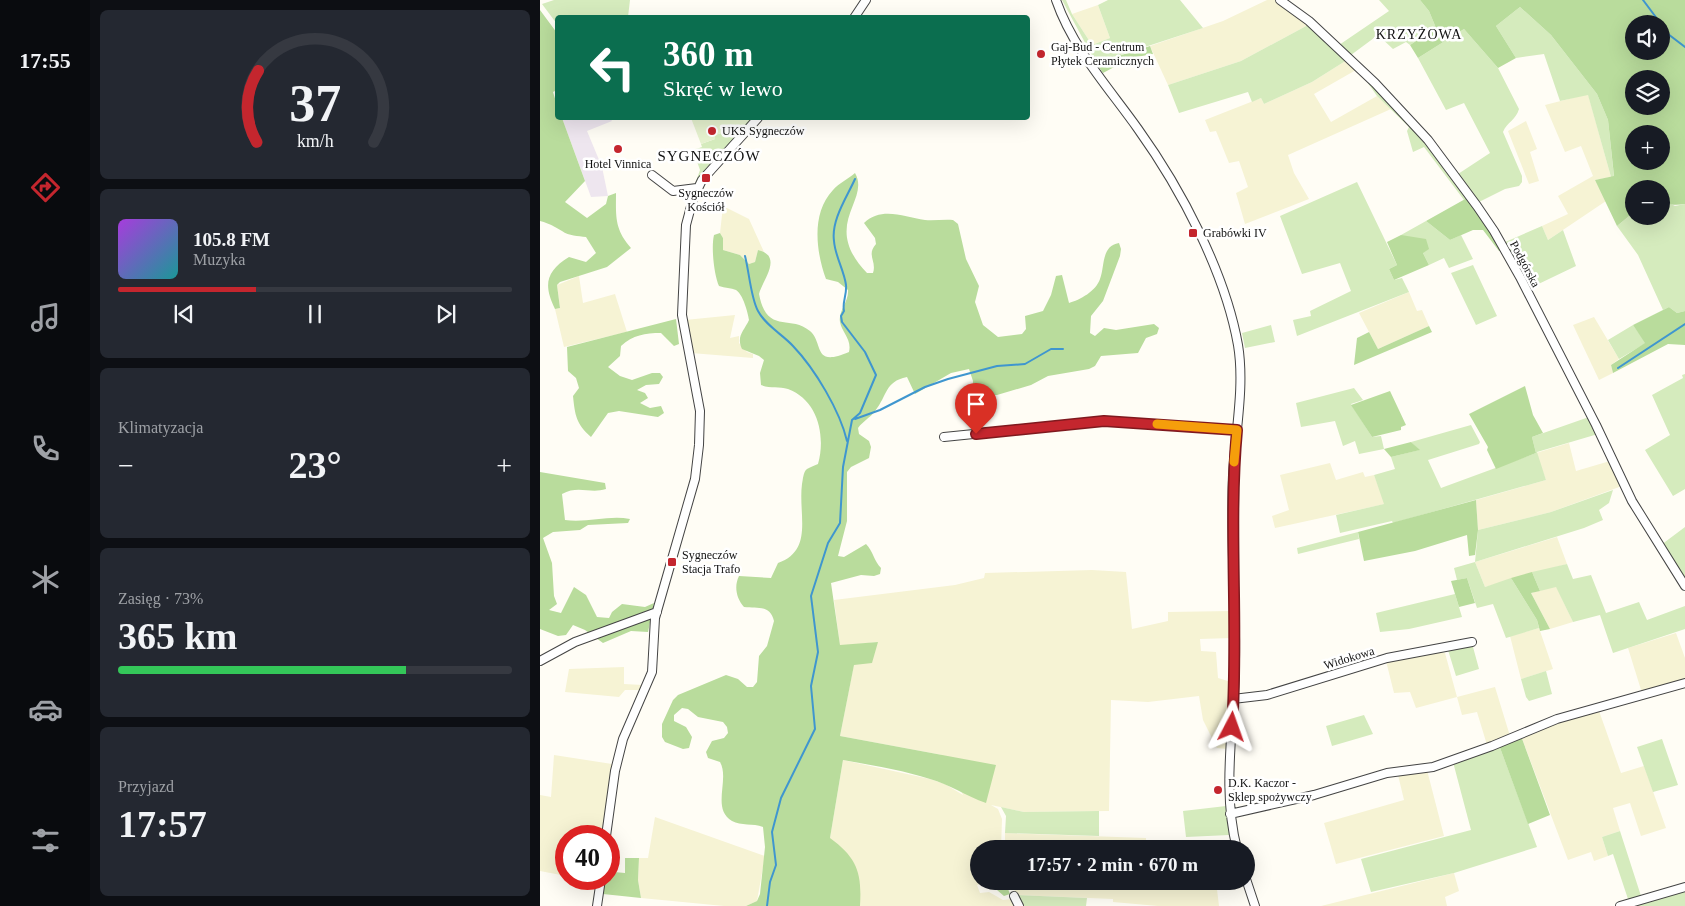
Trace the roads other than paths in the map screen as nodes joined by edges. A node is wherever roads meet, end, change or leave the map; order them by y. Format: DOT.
graph roads {
  1 [pos="866,0"];
  2 [pos="1056,0"];
  3 [pos="1280,0"];
  4 [pos="856,15"];
  5 [pos="756,120"];
  6 [pos="652,175"];
  7 [pos="697,188"];
  8 [pos="1237,430"];
  9 [pos="944,437"];
  10 [pos="1685,586"];
  11 [pos="657,612"];
  12 [pos="1472,642"];
  13 [pos="540,661"];
  14 [pos="1685,683"];
  15 [pos="1233,699"];
  16 [pos="1230,814"];
  17 [pos="608,825"];
  18 [pos="1235,840"];
  19 [pos="1685,887"];
  20 [pos="599,890"];
  21 [pos="1249,890"];
  22 [pos="1014,896"];
  23 [pos="597,906"];
  24 [pos="1019,906"];
  25 [pos="1254,906"];
  26 [pos="1620,906"];
  1 -- 4 [label="street"];
  2 -- 8 [label="street"];
  3 -- 10 [label="street, Podgórska"];
  5 -- 7 [label="street"];
  6 -- 7 [label="street"];
  7 -- 11 [label="street"];
  8 -- 9 [label="street"];
  8 -- 15 [label="street"];
  11 -- 13 [label="street"];
  11 -- 17 [label="street"];
  12 -- 15 [label="street, Widokowa"];
  14 -- 16 [label="street"];
  15 -- 16 [label="street"];
  16 -- 18 [label="street"];
  19 -- 26 [label="street"];
  20 -- 23 [label="street"];
  21 -- 25 [label="street"];
  22 -- 24 [label="street"];
}
